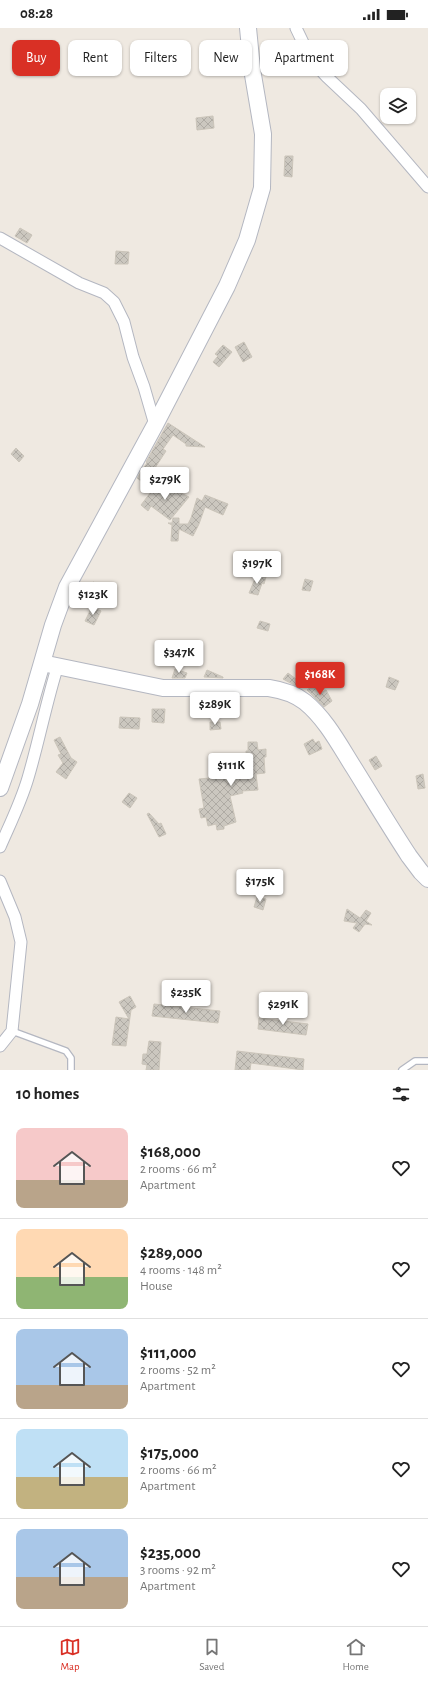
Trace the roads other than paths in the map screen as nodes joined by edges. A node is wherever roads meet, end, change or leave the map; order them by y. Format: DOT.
graph roads {
  1 [pos="248,28"];
  2 [pos="296,28"];
  3 [pos="428,187"];
  4 [pos="0,238"];
  5 [pos="155,425"];
  6 [pos="50,664"];
  7 [pos="0,788"];
  8 [pos="0,846"];
  9 [pos="428,879"];
  10 [pos="0,881"];
  11 [pos="12,1031"];
  12 [pos="0,1046"];
  13 [pos="428,1061"];
  14 [pos="71,1070"];
  15 [pos="402,1070"];
  1 -- 5 [label="street"];
  2 -- 3 [label="street"];
  4 -- 5 [label="street"];
  5 -- 6 [label="street"];
  6 -- 7 [label="street"];
  6 -- 8 [label="street"];
  6 -- 9 [label="street"];
  10 -- 11 [label="street"];
  11 -- 12 [label="street"];
  11 -- 14 [label="lane"];
  13 -- 15 [label="lane"];
}
